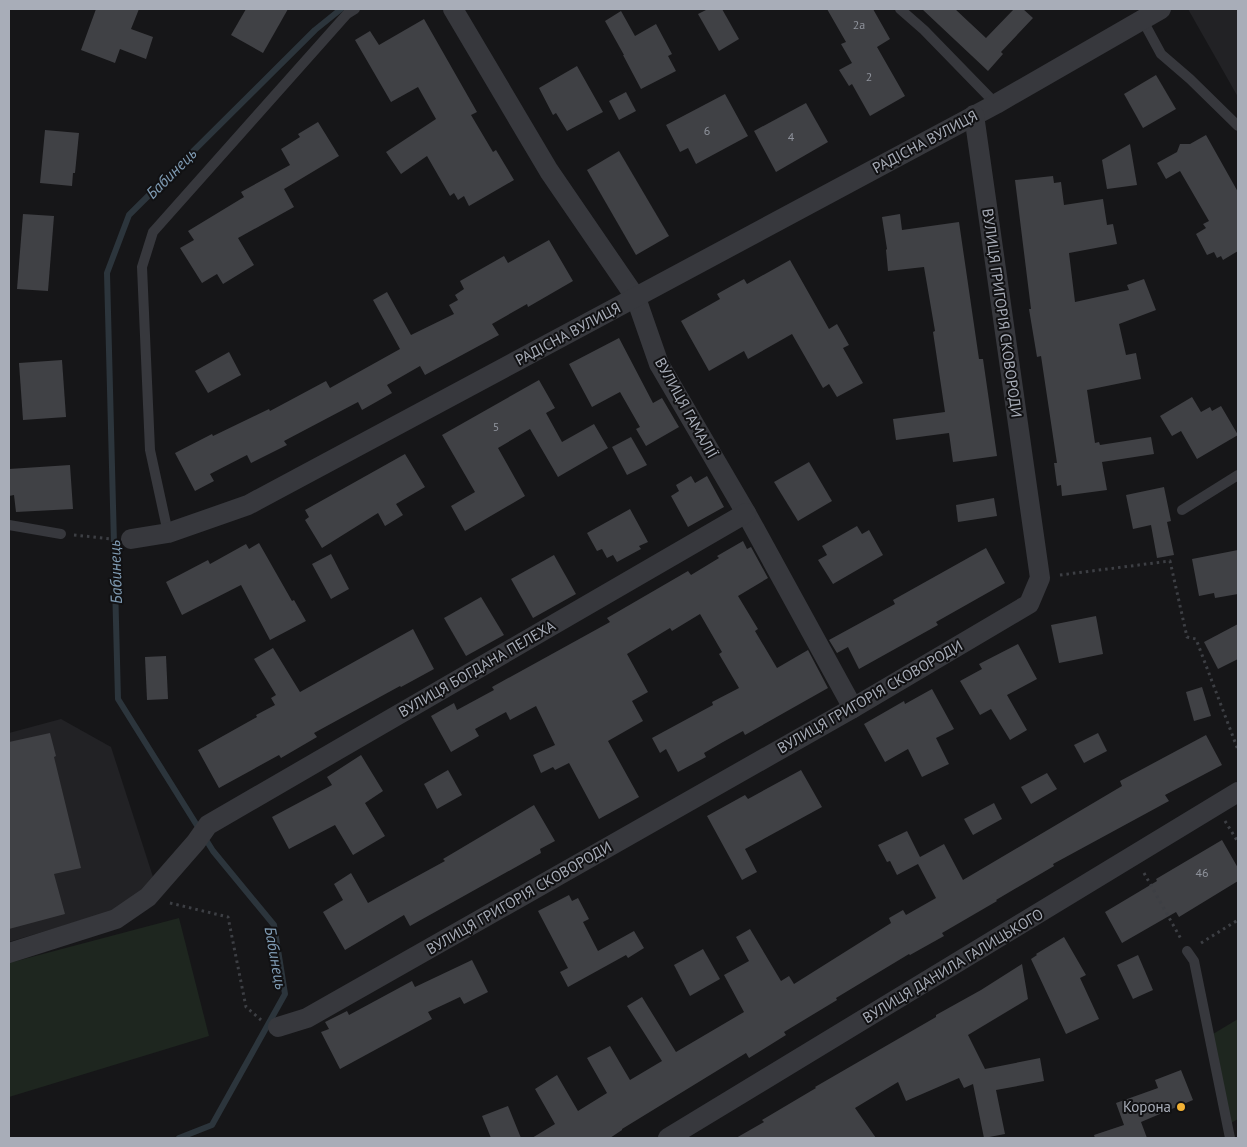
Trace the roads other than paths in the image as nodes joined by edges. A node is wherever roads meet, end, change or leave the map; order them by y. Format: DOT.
graph roads {
  1 [pos="355,9"];
  2 [pos="453,9"];
  3 [pos="900,9"];
  4 [pos="1161,9"];
  5 [pos="1142,19"];
  6 [pos="996,104"];
  7 [pos="974,115"];
  8 [pos="1238,126"];
  9 [pos="636,298"];
  10 [pos="1238,475"];
  11 [pos="1182,510"];
  12 [pos="746,513"];
  13 [pos="9,525"];
  14 [pos="168,533"];
  15 [pos="61,534"];
  16 [pos="131,539"];
  17 [pos="852,708"];
  18 [pos="1238,792"];
  19 [pos="1188,951"];
  20 [pos="9,953"];
  21 [pos="270,1024"];
  22 [pos="668,1138"];
  23 [pos="1230,1138"];
  1 -- 14 [label="lane"];
  2 -- 9 [label="street, ВУЛИЦЯ ГАМАЛІЇ"];
  3 -- 6 [label="lane, РАДІСНА ВУЛИЦЯ"];
  4 -- 5 [label="street, РАДІСНА ВУЛИЦЯ"];
  5 -- 6 [label="street, РАДІСНА ВУЛИЦЯ"];
  5 -- 8 [label="lane"];
  6 -- 7 [label="street, РАДІСНА ВУЛИЦЯ"];
  7 -- 9 [label="street, РАДІСНА ВУЛИЦЯ"];
  7 -- 17 [label="street, ВУЛИЦЯ ГРИГОРІЯ СКОВОРОДИ"];
  9 -- 12 [label="street, ВУЛИЦЯ ГАМАЛІЇ"];
  9 -- 14 [label="street, РАДІСНА ВУЛИЦЯ"];
  10 -- 11 [label="lane"];
  12 -- 17 [label="street, ВУЛИЦЯ ГАМАЛІЇ"];
  12 -- 20 [label="street, ВУЛИЦЯ БОГДАНА ПЕЛЕХА"];
  13 -- 15 [label="lane"];
  14 -- 16 [label="street, РАДІСНА ВУЛИЦЯ"];
  17 -- 21 [label="street, ВУЛИЦЯ ГРИГОРІЯ СКОВОРОДИ"];
  18 -- 22 [label="street, ВУЛИЦЯ ДАНИЛА ГАЛИЦЬКОГО"];
  19 -- 23 [label="lane"];
}
